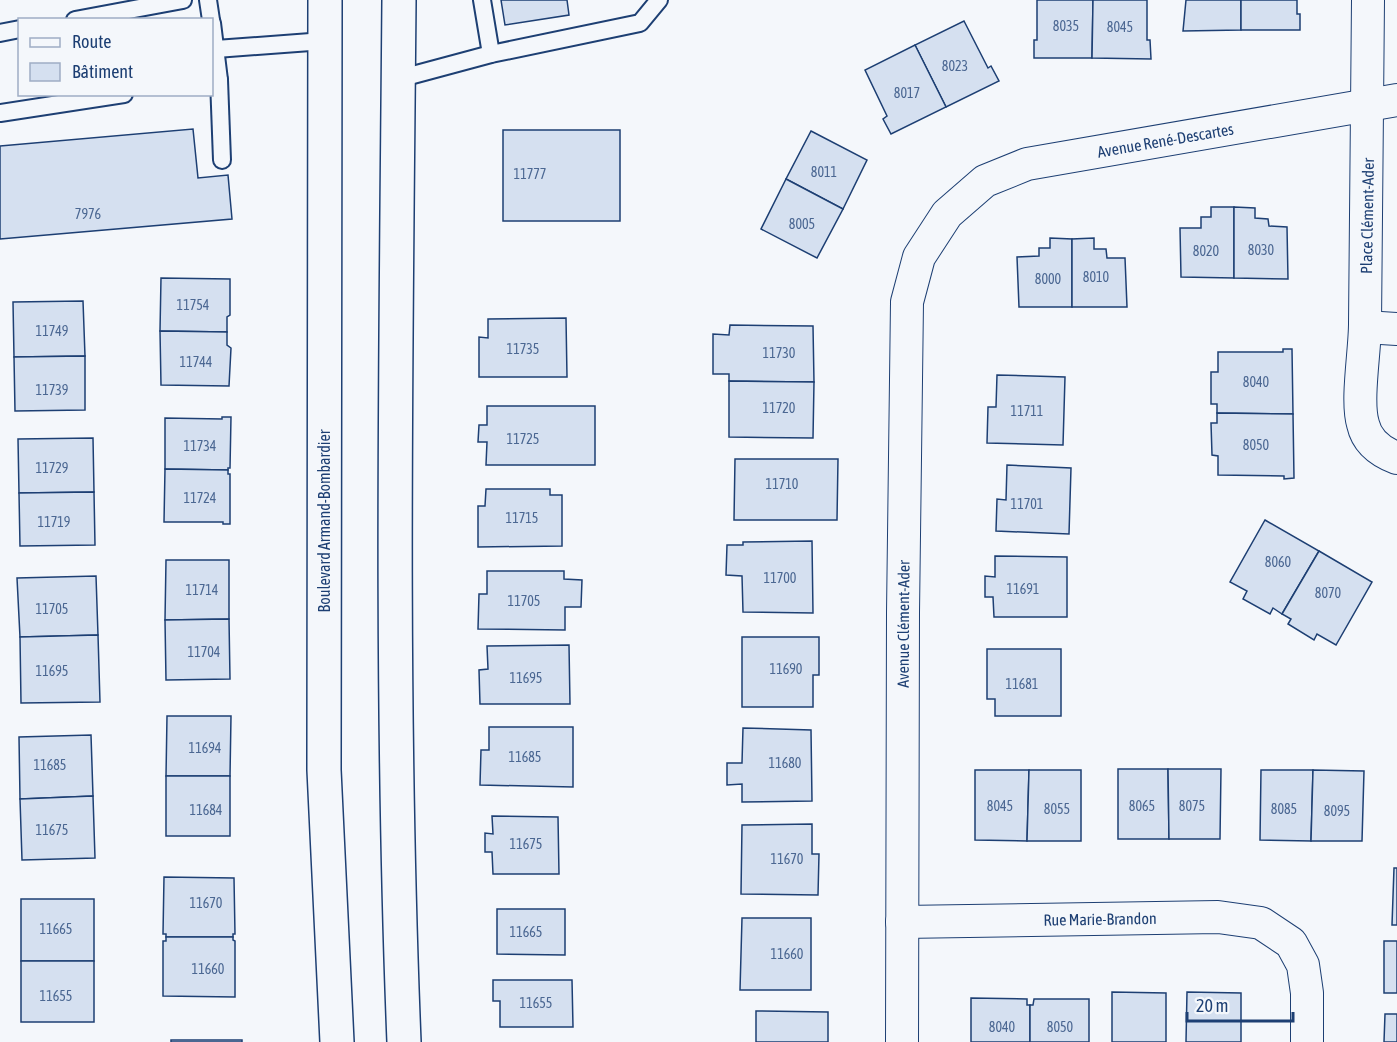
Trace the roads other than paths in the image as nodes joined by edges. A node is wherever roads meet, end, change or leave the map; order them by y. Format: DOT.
graph roads {
  1 [pos="183,0"];
  2 [pos="208,0"];
  3 [pos="324,0"];
  4 [pos="399,0"];
  5 [pos="482,0"];
  6 [pos="659,0"];
  7 [pos="1368,0"];
  8 [pos="86,18"];
  9 [pos="211,18"];
  10 [pos="18,29"];
  11 [pos="213,32"];
  12 [pos="0,33"];
  13 [pos="324,41"];
  14 [pos="216,49"];
  15 [pos="491,54"];
  16 [pos="398,79"];
  17 [pos="215,81"];
  18 [pos="111,96"];
  19 [pos="1382,103"];
  20 [pos="0,113"];
  21 [pos="222,160"];
  22 [pos="947,214"];
  23 [pos="1365,327"];
  24 [pos="1397,329"];
  25 [pos="1397,458"];
  26 [pos="902,922"];
  27 [pos="337,1042"];
  28 [pos="404,1042"];
  29 [pos="902,1042"];
  30 [pos="1307,1042"];
  1 -- 8 [label="lane"];
  2 -- 9 [label="lane"];
  3 -- 13 [label="street, Boulevard Armand-Bombardier"];
  4 -- 16 [label="street"];
  5 -- 15 [label="lane"];
  6 -- 15 [label="lane"];
  7 -- 19 [label="street"];
  10 -- 12 [label="lane"];
  11 -- 14 [label="lane"];
  13 -- 14 [label="lane"];
  13 -- 27 [label="street, Boulevard Armand-Bombardier"];
  14 -- 17 [label="lane"];
  15 -- 16 [label="lane"];
  16 -- 28 [label="street"];
  17 -- 21 [label="lane"];
  18 -- 20 [label="lane"];
  19 -- 22 [label="street, Avenue René-Descartes"];
  19 -- 23 [label="street, Place Clément-Ader"];
  22 -- 26 [label="street, Avenue Clément-Ader"];
  23 -- 24 [label="street"];
  23 -- 25 [label="street, Place Clément-Ader"];
  26 -- 29 [label="street, Avenue Clément-Ader"];
  26 -- 30 [label="street, Rue Marie-Brandon"];
}
